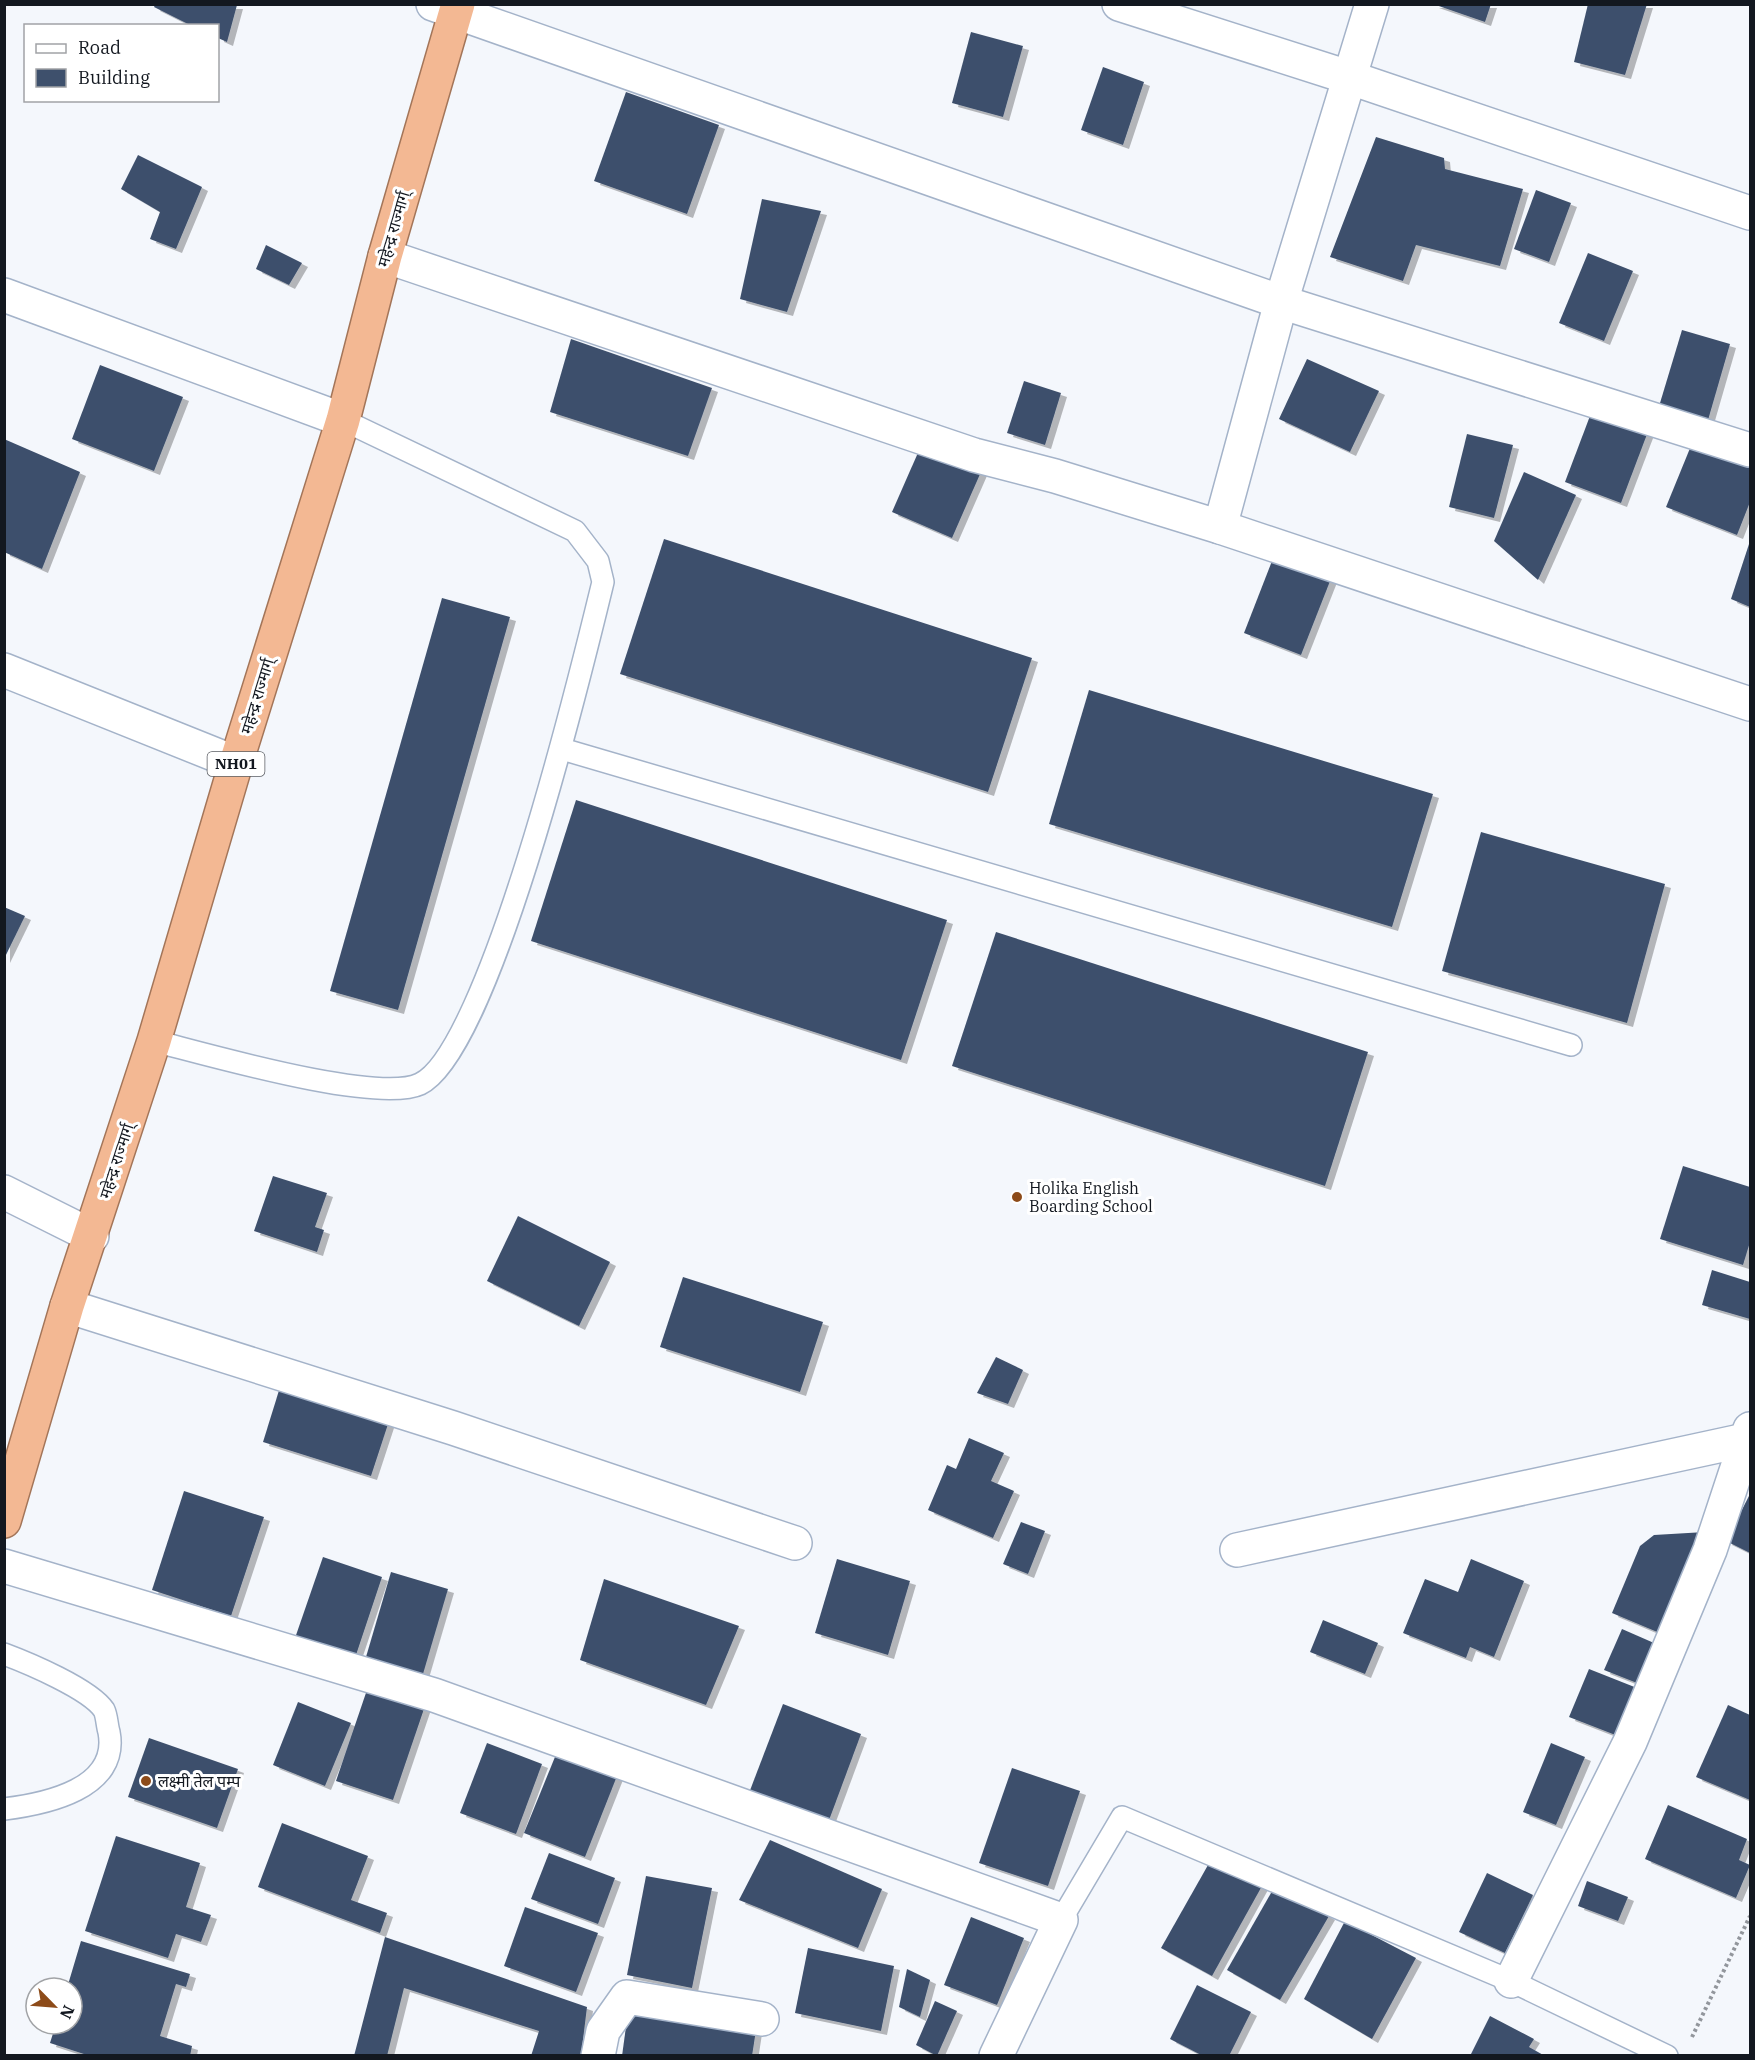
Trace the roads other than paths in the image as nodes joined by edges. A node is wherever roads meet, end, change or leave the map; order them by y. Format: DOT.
graph roads {
  1 [pos="1119,4"];
  2 [pos="1372,4"];
  3 [pos="449,7"];
  4 [pos="1351,78"];
  5 [pos="1750,213"];
  6 [pos="385,256"];
  7 [pos="4,294"];
  8 [pos="1281,303"];
  9 [pos="344,420"];
  10 [pos="1750,450"];
  11 [pos="1220,527"];
  12 [pos="4,670"];
  13 [pos="1750,704"];
  14 [pos="562,749"];
  15 [pos="236,763"];
  16 [pos="154,1041"];
  17 [pos="1571,1045"];
  18 [pos="4,1192"];
  19 [pos="92,1236"];
  20 [pos="67,1306"];
  21 [pos="1749,1436"];
  22 [pos="4,1521"];
  23 [pos="795,1543"];
  24 [pos="1237,1550"];
  25 [pos="4,1566"];
  26 [pos="4,1654"];
  27 [pos="4,1809"];
  28 [pos="1061,1920"];
  29 [pos="1511,1981"];
  30 [pos="762,2019"];
  31 [pos="598,2055"];
  32 [pos="996,2055"];
  33 [pos="1667,2055"];
  1 -- 4 [label="street"];
  2 -- 4 [label="street"];
  3 -- 6 [label="highway, महेन्द्र राज्मार्ग् / NH01"];
  3 -- 8 [label="street"];
  4 -- 5 [label="street"];
  4 -- 8 [label="street"];
  6 -- 9 [label="highway, महेन्द्र राज्मार्ग् / NH01"];
  6 -- 11 [label="street"];
  7 -- 9 [label="street"];
  8 -- 10 [label="street"];
  8 -- 11 [label="street"];
  9 -- 14 [label="lane"];
  9 -- 15 [label="highway, महेन्द्र राज्मार्ग् / NH01"];
  11 -- 13 [label="street"];
  12 -- 15 [label="street"];
  14 -- 16 [label="lane"];
  14 -- 17 [label="lane"];
  15 -- 16 [label="highway, महेन्द्र राज्मार्ग् / NH01"];
  16 -- 19 [label="highway, महेन्द्र राज्मार्ग् / NH01"];
  18 -- 19 [label="street"];
  19 -- 20 [label="highway, महेन्द्र राज्मार्ग् / NH01"];
  20 -- 22 [label="highway, महेन्द्र राज्मार्ग् / NH01"];
  20 -- 23 [label="street"];
  21 -- 24 [label="street"];
  21 -- 29 [label="street"];
  25 -- 28 [label="street"];
  26 -- 27 [label="lane"];
  28 -- 29 [label="lane"];
  28 -- 32 [label="street"];
  29 -- 33 [label="lane"];
  30 -- 31 [label="street"];
}
